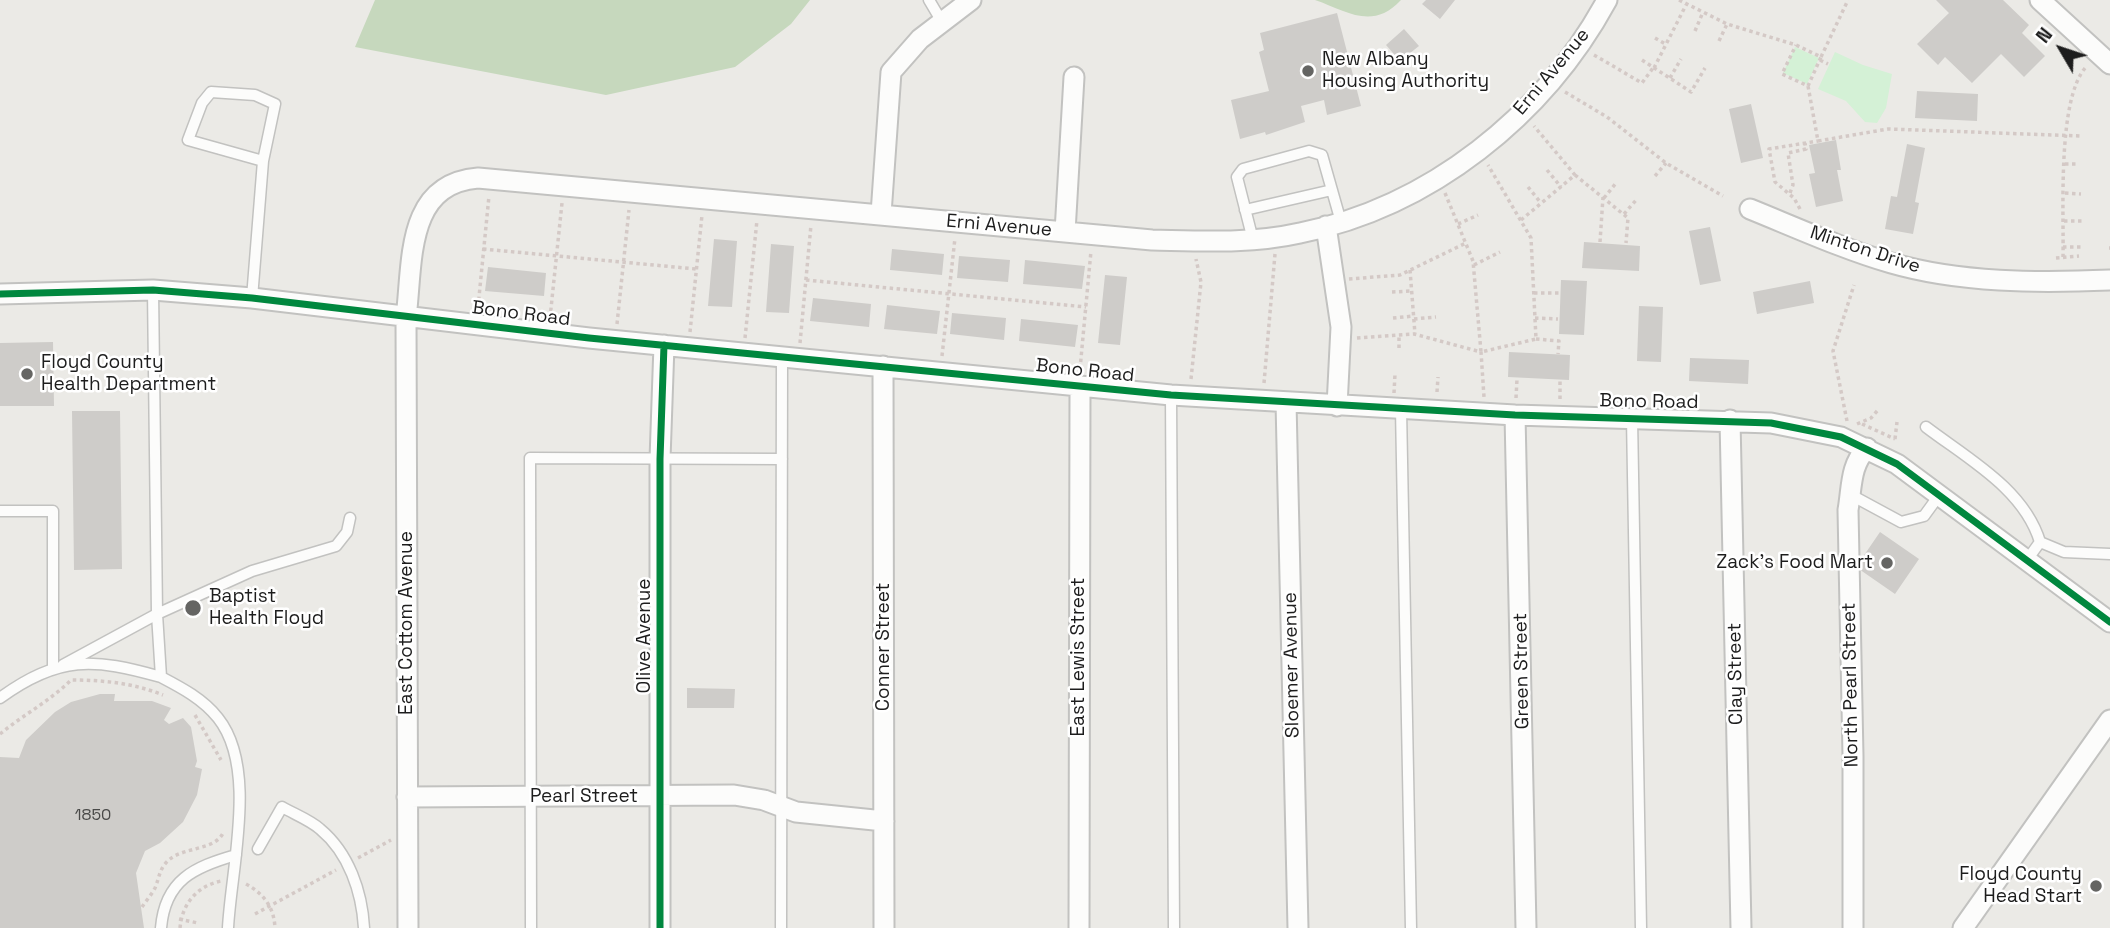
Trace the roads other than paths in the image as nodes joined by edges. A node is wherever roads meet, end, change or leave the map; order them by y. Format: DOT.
graph roads {
  1 [pos="929,0"];
  2 [pos="971,0"];
  3 [pos="1607,0"];
  4 [pos="2040,0"];
  5 [pos="942,22"];
  6 [pos="2110,64"];
  7 [pos="1074,77"];
  8 [pos="263,161"];
  9 [pos="1332,190"];
  10 [pos="1750,209"];
  11 [pos="1245,210"];
  12 [pos="881,215"];
  13 [pos="1334,224"];
  14 [pos="1065,232"];
  15 [pos="1253,240"];
  16 [pos="2110,281"];
  17 [pos="153,290"];
  18 [pos="0,294"];
  19 [pos="252,298"];
  20 [pos="406,318"];
  21 [pos="664,345"];
  22 [pos="782,356"];
  23 [pos="883,366"];
  24 [pos="1080,379"];
  25 [pos="1171,395"];
  26 [pos="1286,402"];
  27 [pos="1397,402"];
  28 [pos="1337,406"];
  29 [pos="1516,407"];
  30 [pos="1632,418"];
  31 [pos="1730,420"];
  32 [pos="1926,427"];
  33 [pos="1867,448"];
  34 [pos="660,459"];
  35 [pos="782,459"];
  36 [pos="1940,494"];
  37 [pos="1851,495"];
  38 [pos="0,511"];
  39 [pos="350,518"];
  40 [pos="2039,542"];
  41 [pos="2110,554"];
  42 [pos="2027,560"];
  43 [pos="157,614"];
  44 [pos="2110,622"];
  45 [pos="63,665"];
  46 [pos="53,669"];
  47 [pos="161,677"];
  48 [pos="0,698"];
  49 [pos="2110,720"];
  50 [pos="661,796"];
  51 [pos="407,797"];
  52 [pos="531,797"];
  53 [pos="780,806"];
  54 [pos="884,821"];
  55 [pos="258,849"];
  56 [pos="236,855"];
  57 [pos="161,928"];
  58 [pos="228,928"];
  59 [pos="364,928"];
  60 [pos="408,928"];
  61 [pos="531,928"];
  62 [pos="660,928"];
  63 [pos="781,928"];
  64 [pos="884,928"];
  65 [pos="1079,928"];
  66 [pos="1174,928"];
  67 [pos="1298,928"];
  68 [pos="1411,928"];
  69 [pos="1526,928"];
  70 [pos="1641,928"];
  71 [pos="1741,928"];
  72 [pos="1853,928"];
  73 [pos="1963,928"];
  1 -- 5 [label="lane"];
  2 -- 5 [label="street"];
  3 -- 13 [label="street, Erni Avenue"];
  4 -- 6 [label="street"];
  5 -- 12 [label="street"];
  7 -- 14 [label="street"];
  8 -- 8 [label="lane"];
  8 -- 19 [label="lane"];
  9 -- 11 [label="lane"];
  9 -- 11 [label="lane"];
  9 -- 13 [label="lane"];
  10 -- 16 [label="street, Minton Drive"];
  11 -- 15 [label="lane"];
  12 -- 14 [label="street, Erni Avenue"];
  12 -- 20 [label="street, Erni Avenue"];
  13 -- 15 [label="street, Erni Avenue"];
  13 -- 28 [label="street"];
  14 -- 15 [label="street, Erni Avenue"];
  17 -- 18 [label="street, Bono Road"];
  17 -- 19 [label="street, Bono Road"];
  17 -- 43 [label="lane"];
  19 -- 20 [label="street, Bono Road"];
  20 -- 21 [label="street, Bono Road"];
  20 -- 51 [label="street, East Cottom Avenue"];
  21 -- 22 [label="street, Bono Road"];
  21 -- 34 [label="street, Olive Avenue"];
  22 -- 23 [label="street, Bono Road"];
  22 -- 35 [label="lane"];
  23 -- 24 [label="street, Bono Road"];
  23 -- 54 [label="street, Conner Street"];
  24 -- 25 [label="street, Bono Road"];
  24 -- 65 [label="street, East Lewis Street"];
  25 -- 26 [label="street, Bono Road"];
  25 -- 66 [label="lane"];
  26 -- 28 [label="street, Bono Road"];
  26 -- 67 [label="street, Sloemer Avenue"];
  27 -- 28 [label="street, Bono Road"];
  27 -- 29 [label="street, Bono Road"];
  27 -- 68 [label="lane"];
  29 -- 30 [label="street, Bono Road"];
  29 -- 69 [label="street, Green Street"];
  30 -- 31 [label="street, Bono Road"];
  30 -- 70 [label="lane"];
  31 -- 33 [label="street, Bono Road"];
  31 -- 71 [label="street, Clay Street"];
  32 -- 40 [label="lane"];
  33 -- 36 [label="street, Bono Road"];
  33 -- 37 [label="street, North Pearl Street"];
  34 -- 35 [label="lane"];
  34 -- 50 [label="street, Olive Avenue"];
  34 -- 52 [label="lane"];
  35 -- 53 [label="lane"];
  36 -- 37 [label="lane"];
  36 -- 42 [label="street, Bono Road"];
  37 -- 72 [label="street, North Pearl Street"];
  38 -- 46 [label="lane"];
  39 -- 43 [label="lane"];
  40 -- 41 [label="lane"];
  40 -- 42 [label="lane"];
  42 -- 44 [label="street, Bono Road"];
  43 -- 45 [label="lane"];
  43 -- 47 [label="lane"];
  45 -- 46 [label="lane"];
  45 -- 47 [label="lane"];
  46 -- 48 [label="lane"];
  47 -- 56 [label="lane"];
  49 -- 73 [label="street"];
  50 -- 52 [label="street, Pearl Street"];
  50 -- 53 [label="street, Pearl Street"];
  50 -- 62 [label="street, Olive Avenue"];
  51 -- 52 [label="street, Pearl Street"];
  51 -- 60 [label="street, East Cottom Avenue"];
  52 -- 61 [label="lane"];
  53 -- 54 [label="street, Pearl Street"];
  53 -- 63 [label="lane"];
  54 -- 64 [label="street, Conner Street"];
  55 -- 59 [label="lane"];
  56 -- 57 [label="lane"];
  56 -- 58 [label="lane"];
}
